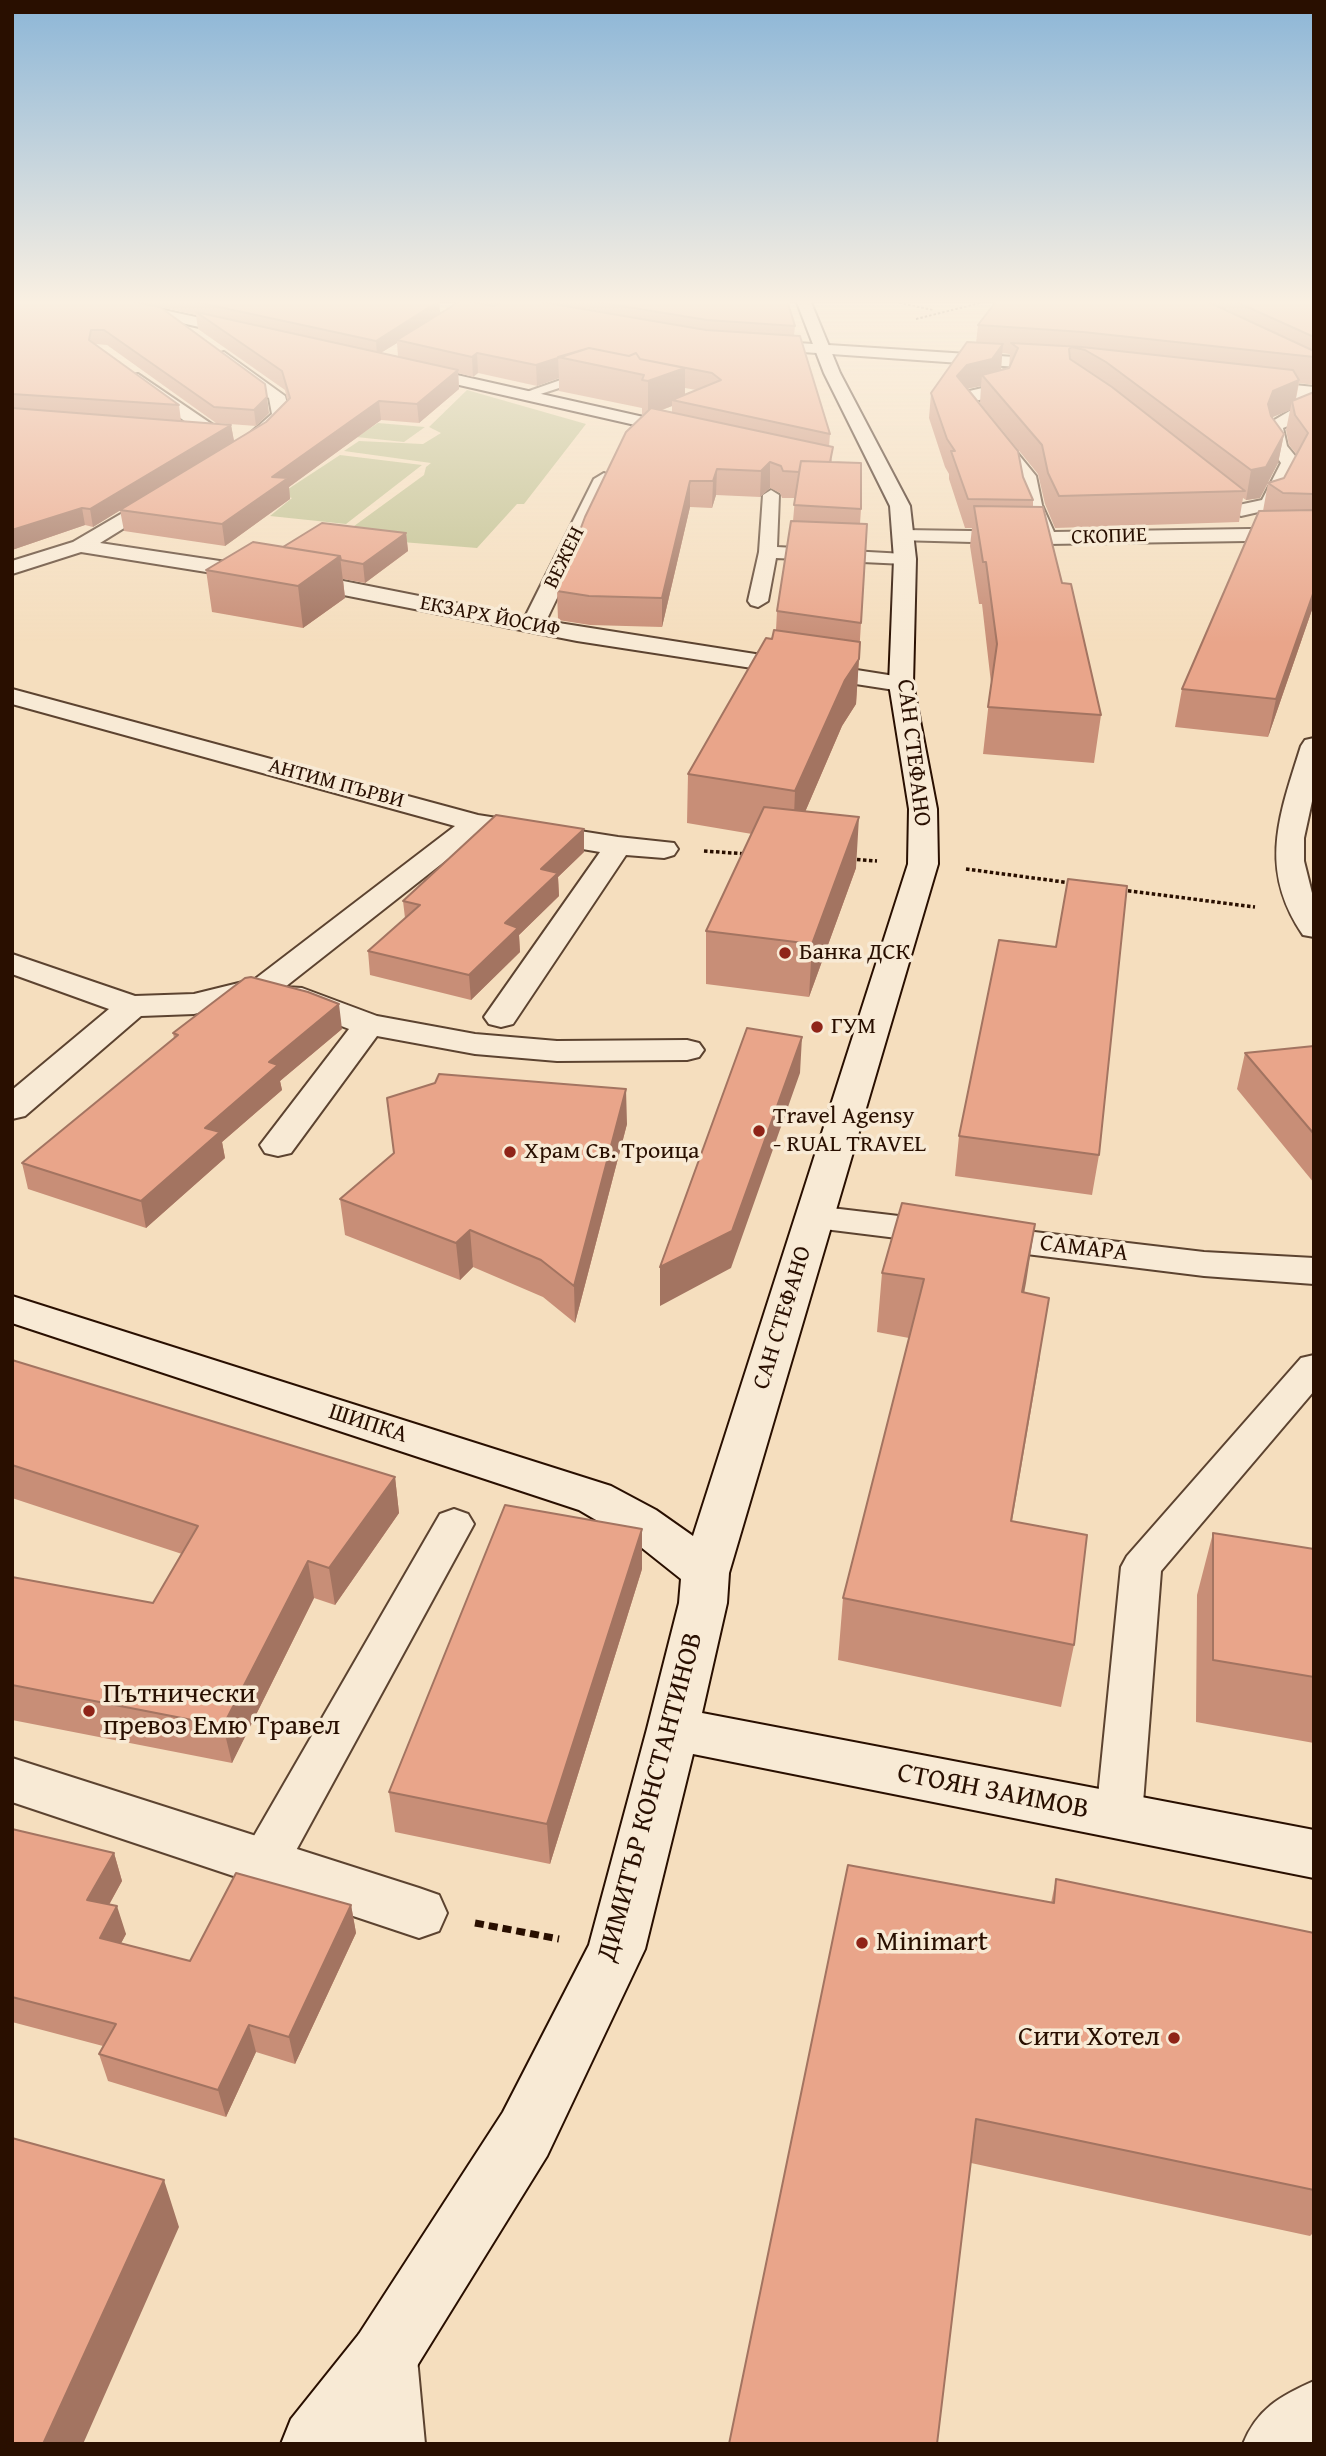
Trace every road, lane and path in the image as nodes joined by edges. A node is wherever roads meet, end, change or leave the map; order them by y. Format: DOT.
graph roads {
  1 [pos="196,415"];
  2 [pos="281,415"];
  3 [pos="611,415"];
  4 [pos="671,415"];
  5 [pos="854,415"];
  6 [pos="977,415"];
  7 [pos="1300,415"];
  8 [pos="648,423"];
  9 [pos="169,428"];
  10 [pos="223,432"];
  11 [pos="261,435"];
  12 [pos="700,435"];
  13 [pos="632,438"];
  14 [pos="229,455"];
  15 [pos="610,466"];
  16 [pos="859,471"];
  17 [pos="884,477"];
  18 [pos="185,482"];
  19 [pos="771,495"];
  20 [pos="1269,533"];
  21 [pos="1314,534"];
  22 [pos="1047,538"];
  23 [pos="80,547"];
  24 [pos="904,548"];
  25 [pos="768,552"];
  26 [pos="12,568"];
  27 [pos="758,601"];
  28 [pos="532,626"];
  29 [pos="901,684"];
  30 [pos="12,696"];
  31 [pos="1314,746"];
  32 [pos="476,823"];
  33 [pos="618,845"];
  34 [pos="664,849"];
  35 [pos="760,854"];
  36 [pos="842,859"];
  37 [pos="923,864"];
  38 [pos="1072,883"];
  39 [pos="1113,888"];
  40 [pos="1308,921"];
  41 [pos="12,963"];
  42 [pos="266,986"];
  43 [pos="132,1006"];
  44 [pos="501,1017"];
  45 [pos="369,1024"];
  46 [pos="687,1050"];
  47 [pos="12,1108"];
  48 [pos="278,1145"];
  49 [pos="814,1218"];
  50 [pos="1314,1271"];
  51 [pos="12,1309"];
  52 [pos="1314,1367"];
  53 [pos="454,1524"];
  54 [pos="705,1573"];
  55 [pos="673,1729"];
  56 [pos="12,1780"];
  57 [pos="1119,1816"];
  58 [pos="1314,1854"];
  59 [pos="264,1863"];
  60 [pos="419,1913"];
  61 [pos="615,1949"];
  62 [pos="383,2358"];
  63 [pos="1314,2416"];
  64 [pos="316,2444"];
  65 [pos="390,2444"];
  66 [pos="1278,2444"];
  1 -- 10 [label="street"];
  2 -- 11 [label="street"];
  3 -- 8 [label="street"];
  4 -- 8 [label="lane"];
  5 -- 17 [label="street, САН СТЕФАНО"];
  6 -- 22 [label="street"];
  7 -- 20 [label="street"];
  8 -- 12 [label="street"];
  8 -- 13 [label="street"];
  9 -- 10 [label="street"];
  10 -- 11 [label="street"];
  11 -- 14 [label="street"];
  15 -- 28 [label="street, ВЕЖЕН"];
  16 -- 17 [label="street"];
  17 -- 24 [label="street, САН СТЕФАНО"];
  18 -- 23 [label="street"];
  19 -- 25 [label="lane"];
  20 -- 21 [label="street, СКОПИЕ"];
  20 -- 22 [label="street, СКОПИЕ"];
  22 -- 24 [label="street, СКОПИЕ"];
  23 -- 26 [label="street"];
  23 -- 28 [label="street, ЕКЗАРХ ЙОСИФ"];
  24 -- 25 [label="lane"];
  24 -- 29 [label="street, САН СТЕФАНО"];
  25 -- 27 [label="lane"];
  28 -- 29 [label="street, ЕКЗАРХ ЙОСИФ"];
  29 -- 37 [label="street, САН СТЕФАНО"];
  30 -- 32 [label="street, АНТИМ ПЪРВИ"];
  31 -- 40 [label="street"];
  32 -- 33 [label="street, АНТИМ ПЪРВИ"];
  32 -- 42 [label="street"];
  33 -- 34 [label="street, АНТИМ ПЪРВИ"];
  33 -- 44 [label="street"];
  34 -- 35 [label="path"];
  36 -- 37 [label="path"];
  37 -- 38 [label="path"];
  37 -- 49 [label="street, САН СТЕФАНО"];
  39 -- 40 [label="path"];
  41 -- 43 [label="street"];
  42 -- 43 [label="street"];
  42 -- 45 [label="street"];
  43 -- 47 [label="street"];
  45 -- 46 [label="street"];
  45 -- 48 [label="street"];
  49 -- 50 [label="street, САМАРА"];
  49 -- 54 [label="street, САН СТЕФАНО"];
  51 -- 54 [label="street, ШИПКА"];
  52 -- 57 [label="lane"];
  53 -- 59 [label="lane"];
  54 -- 55 [label="street, ДИМИТЪР КОНСТАНТИНОВ"];
  55 -- 57 [label="street, СТОЯН ЗАИМОВ"];
  55 -- 61 [label="street, ДИМИТЪР КОНСТАНТИНОВ"];
  56 -- 59 [label="street"];
  57 -- 58 [label="street, СТОЯН ЗАИМОВ"];
  59 -- 60 [label="street"];
  60 -- 61 [label="path"];
  61 -- 62 [label="street, ДИМИТЪР КОНСТАНТИНОВ"];
  62 -- 64 [label="street, ДИМИТЪР КОНСТАНТИНОВ"];
  62 -- 65 [label="street"];
  63 -- 66 [label="street"];
}
